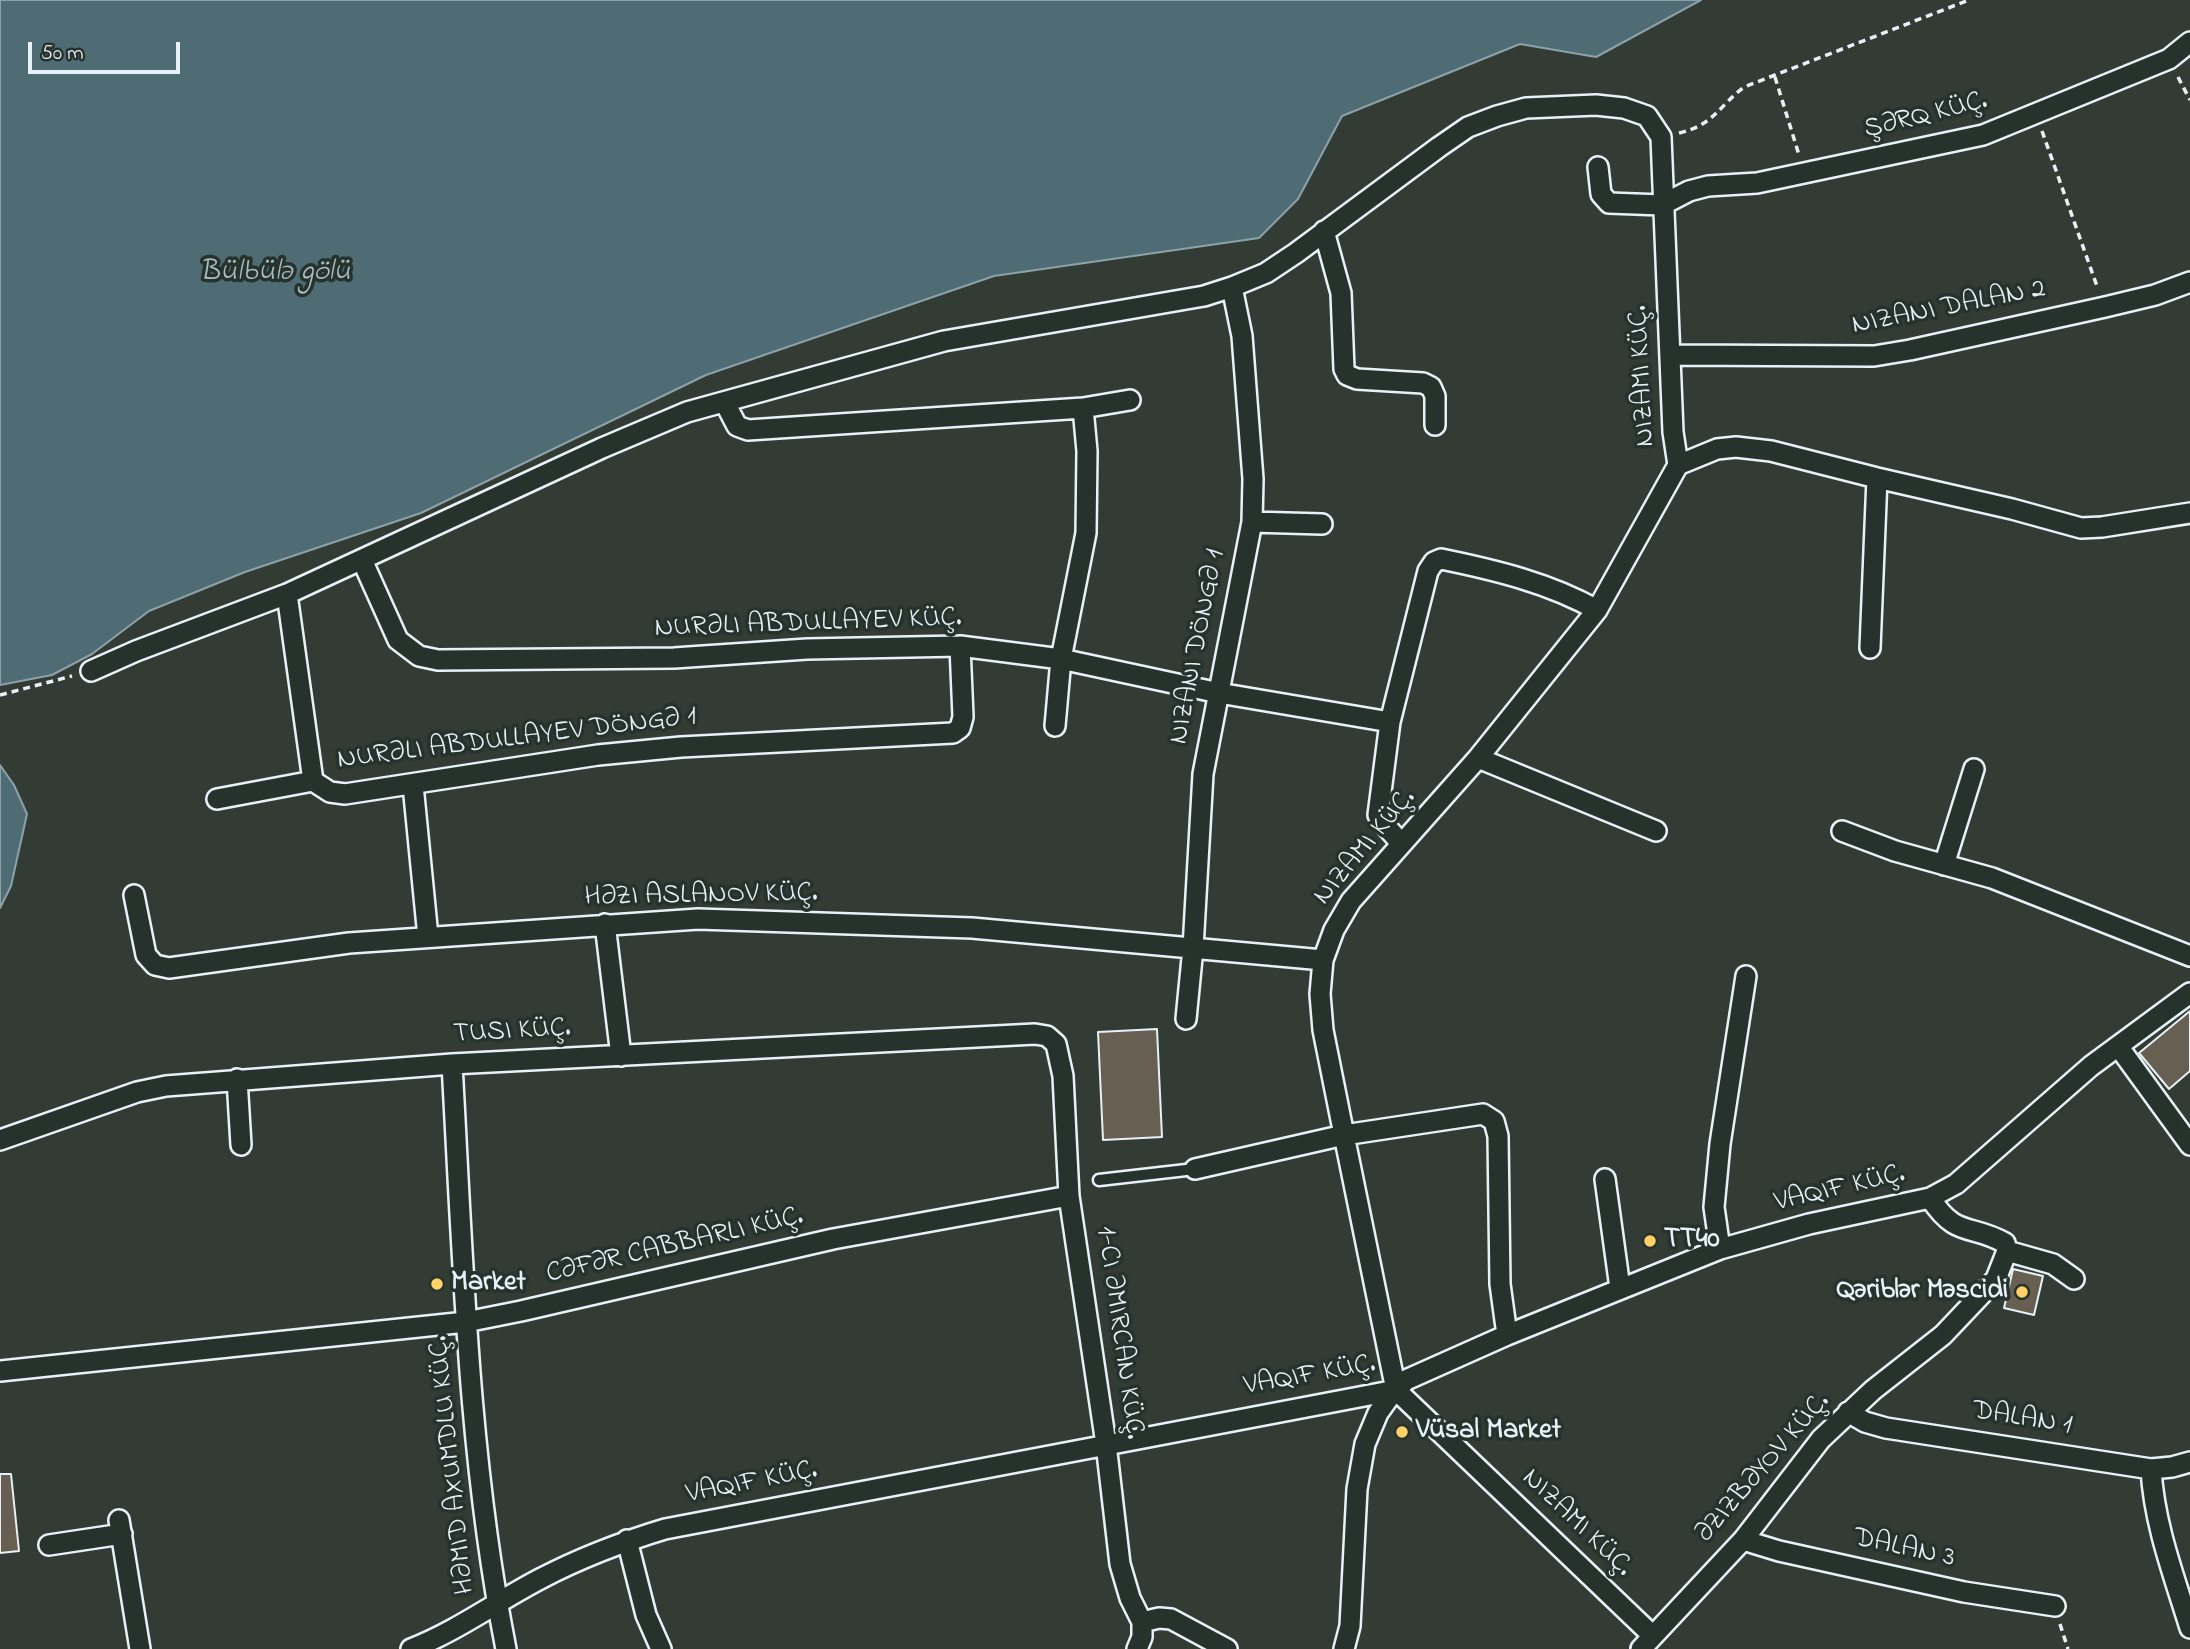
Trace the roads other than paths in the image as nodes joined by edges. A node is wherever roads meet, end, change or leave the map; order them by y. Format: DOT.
graph roads {
  1 [pos="2190,42"];
  2 [pos="1598,167"];
  3 [pos="1662,205"];
  4 [pos="1324,231"];
  5 [pos="2190,282"];
  6 [pos="1232,287"];
  7 [pos="1671,355"];
  8 [pos="1130,400"];
  9 [pos="725,403"];
  10 [pos="1083,408"];
  11 [pos="1435,425"];
  12 [pos="1678,465"];
  13 [pos="1877,478"];
  14 [pos="2190,513"];
  15 [pos="1252,522"];
  16 [pos="1322,524"];
  17 [pos="362,560"];
  18 [pos="287,594"];
  19 [pos="1597,610"];
  20 [pos="960,646"];
  21 [pos="1870,648"];
  22 [pos="1061,659"];
  23 [pos="91,671"];
  24 [pos="1219,693"];
  25 [pos="1390,722"];
  26 [pos="1055,726"];
  27 [pos="1478,758"];
  28 [pos="1974,769"];
  29 [pos="313,780"];
  30 [pos="413,785"];
  31 [pos="217,799"];
  32 [pos="1656,831"];
  33 [pos="1842,831"];
  34 [pos="1401,843"];
  35 [pos="1944,864"];
  36 [pos="134,895"];
  37 [pos="605,924"];
  38 [pos="428,937"];
  39 [pos="1192,948"];
  40 [pos="2190,956"];
  41 [pos="1324,960"];
  42 [pos="1746,976"];
  43 [pos="2190,993"];
  44 [pos="1186,1019"];
  45 [pos="1035,1034"];
  46 [pos="2118,1046"];
  47 [pos="621,1056"];
  48 [pos="452,1064"];
  49 [pos="237,1079"];
  50 [pos="1343,1135"];
  51 [pos="0,1140"];
  52 [pos="242,1145"];
  53 [pos="2190,1145"];
  54 [pos="1195,1169"];
  55 [pos="1605,1179"];
  56 [pos="1099,1180"];
  57 [pos="1069,1196"];
  58 [pos="1930,1198"];
  59 [pos="1720,1249"];
  60 [pos="2007,1251"];
  61 [pos="2074,1279"];
  62 [pos="1620,1288"];
  63 [pos="466,1322"];
  64 [pos="1507,1335"];
  65 [pos="0,1371"];
  66 [pos="1395,1390"];
  67 [pos="1849,1412"];
  68 [pos="1106,1444"];
  69 [pos="2190,1462"];
  70 [pos="2151,1469"];
  71 [pos="1743,1539"];
  72 [pos="627,1540"];
  73 [pos="49,1545"];
  74 [pos="497,1605"];
  75 [pos="2055,1606"];
  76 [pos="1142,1622"];
  77 [pos="2190,1628"];
  78 [pos="1647,1642"];
  79 [pos="140,1649"];
  80 [pos="411,1649"];
  81 [pos="506,1649"];
  82 [pos="661,1649"];
  83 [pos="1137,1649"];
  84 [pos="1227,1649"];
  85 [pos="1344,1649"];
  1 -- 3 [label="street, ŞƏRQ KÜÇ."];
  2 -- 3 [label="street"];
  3 -- 4 [label="street, NIZAMI KÜÇ."];
  3 -- 7 [label="street, NIZAMI KÜÇ."];
  4 -- 6 [label="street"];
  4 -- 11 [label="street"];
  5 -- 7 [label="street, NIZANI DALAN 2"];
  6 -- 9 [label="street"];
  6 -- 15 [label="street, NIZANI DÖNGƏ 1"];
  7 -- 12 [label="street, NIZAMI KÜÇ."];
  8 -- 10 [label="street"];
  9 -- 10 [label="street"];
  9 -- 17 [label="street"];
  10 -- 22 [label="street"];
  12 -- 13 [label="street"];
  12 -- 19 [label="street, NIZAMI KÜÇ."];
  13 -- 14 [label="street"];
  13 -- 21 [label="street"];
  15 -- 16 [label="street"];
  15 -- 24 [label="street, NIZANI DÖNGƏ 1"];
  17 -- 18 [label="street"];
  17 -- 20 [label="street, NURƏLI ABDULLAYEV KÜÇ."];
  18 -- 23 [label="street"];
  18 -- 29 [label="street, NURƏLI ABDULLAYEV DÖNGƏ 1"];
  19 -- 25 [label="street"];
  19 -- 27 [label="street, NIZAMI KÜÇ."];
  20 -- 22 [label="street, NURƏLI ABDULLAYEV KÜÇ."];
  20 -- 30 [label="street, NURƏLI ABDULLAYEV DÖNGƏ 1"];
  22 -- 24 [label="street, NURƏLI ABDULLAYEV KÜÇ."];
  22 -- 26 [label="street"];
  24 -- 25 [label="street, NURƏLI ABDULLAYEV KÜÇ."];
  24 -- 39 [label="street, NIZANI DÖNGƏ 1"];
  25 -- 34 [label="street"];
  27 -- 32 [label="street"];
  27 -- 34 [label="street, NIZAMI KÜÇ."];
  28 -- 35 [label="street"];
  29 -- 30 [label="street, NURƏLI ABDULLAYEV DÖNGƏ 1"];
  29 -- 31 [label="street"];
  30 -- 38 [label="street"];
  33 -- 35 [label="street"];
  34 -- 41 [label="street, NIZAMI KÜÇ."];
  35 -- 40 [label="street"];
  36 -- 38 [label="street, HƏZI ASLANOV KÜÇ."];
  37 -- 38 [label="street, HƏZI ASLANOV KÜÇ."];
  37 -- 39 [label="street, HƏZI ASLANOV KÜÇ."];
  37 -- 47 [label="street"];
  39 -- 41 [label="street, HƏZI ASLANOV KÜÇ."];
  39 -- 44 [label="street, NIZANI DÖNGƏ 1"];
  41 -- 50 [label="street, NIZAMI KÜÇ."];
  42 -- 59 [label="street"];
  43 -- 46 [label="street, VAQIF KÜÇ."];
  45 -- 47 [label="street, TUSI KÜÇ."];
  45 -- 57 [label="street, 1-CI ƏMIRCAN KÜÇ."];
  46 -- 53 [label="street"];
  46 -- 58 [label="street, VAQIF KÜÇ."];
  47 -- 48 [label="street, TUSI KÜÇ."];
  48 -- 49 [label="street, TUSI KÜÇ."];
  48 -- 63 [label="street, HƏMID AXUMDLU KÜÇ."];
  49 -- 51 [label="street, TUSI KÜÇ."];
  49 -- 52 [label="street"];
  50 -- 54 [label="street"];
  50 -- 64 [label="street"];
  50 -- 66 [label="street, NIZAMI KÜÇ."];
  54 -- 56 [label="lane"];
  55 -- 62 [label="street"];
  57 -- 63 [label="street"];
  57 -- 68 [label="street, 1-CI ƏMIRCAN KÜÇ."];
  58 -- 59 [label="street, VAQIF KÜÇ."];
  58 -- 60 [label="street"];
  59 -- 62 [label="street, VAQIF KÜÇ."];
  60 -- 61 [label="street"];
  60 -- 67 [label="street, ƏZIZBƏYOV KÜÇ."];
  62 -- 64 [label="street, VAQIF KÜÇ."];
  63 -- 65 [label="street"];
  63 -- 74 [label="street, HƏMID AXUMDLU KÜÇ."];
  64 -- 66 [label="street, VAQIF KÜÇ."];
  66 -- 68 [label="street, VAQIF KÜÇ."];
  66 -- 78 [label="street, NIZAMI KÜÇ."];
  66 -- 85 [label="street"];
  67 -- 70 [label="street, DALAN 1"];
  67 -- 71 [label="street, ƏZIZBƏYOV KÜÇ."];
  68 -- 72 [label="street, VAQIF KÜÇ."];
  68 -- 76 [label="street, 1-CI ƏMIRCAN KÜÇ."];
  69 -- 70 [label="street, DALAN 1"];
  70 -- 77 [label="street"];
  71 -- 75 [label="street, DALAN 3"];
  71 -- 78 [label="street, ƏZIZBƏYOV KÜÇ."];
  72 -- 74 [label="street, VAQIF KÜÇ."];
  72 -- 82 [label="street"];
  73 -- 79 [label="street"];
  74 -- 80 [label="street, VAQIF KÜÇ."];
  74 -- 81 [label="street, HƏMID AXUMDLU KÜÇ."];
  76 -- 83 [label="street"];
  76 -- 84 [label="street"];
}
